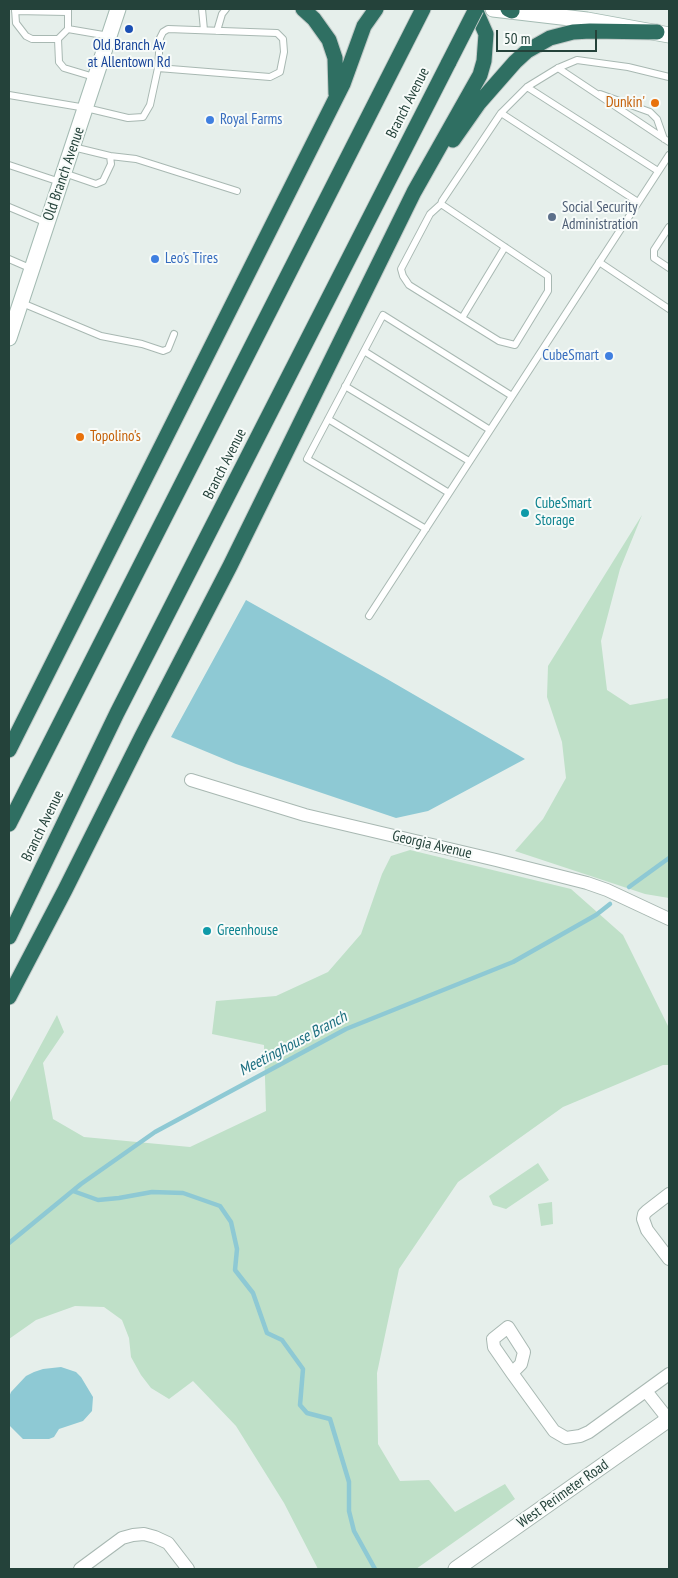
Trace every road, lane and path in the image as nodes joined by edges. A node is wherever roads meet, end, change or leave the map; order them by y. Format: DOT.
graph roads {
  1 [pos="118,9"];
  2 [pos="202,9"];
  3 [pos="226,9"];
  4 [pos="303,9"];
  5 [pos="376,9"];
  6 [pos="423,9"];
  7 [pos="476,9"];
  8 [pos="493,9"];
  9 [pos="15,10"];
  10 [pos="67,10"];
  11 [pos="510,10"];
  12 [pos="68,29"];
  13 [pos="204,30"];
  14 [pos="217,31"];
  15 [pos="663,34"];
  16 [pos="110,36"];
  17 [pos="58,39"];
  18 [pos="158,68"];
  19 [pos="558,68"];
  20 [pos="669,77"];
  21 [pos="96,78"];
  22 [pos="527,87"];
  23 [pos="594,92"];
  24 [pos="9,95"];
  25 [pos="336,99"];
  26 [pos="86,108"];
  27 [pos="501,113"];
  28 [pos="667,141"];
  29 [pos="73,147"];
  30 [pos="669,155"];
  31 [pos="110,156"];
  32 [pos="9,165"];
  33 [pos="658,171"];
  34 [pos="62,178"];
  35 [pos="237,191"];
  36 [pos="638,202"];
  37 [pos="441,204"];
  38 [pos="9,207"];
  39 [pos="47,223"];
  40 [pos="669,226"];
  41 [pos="395,229"];
  42 [pos="505,247"];
  43 [pos="9,259"];
  44 [pos="599,262"];
  45 [pos="669,268"];
  46 [pos="32,269"];
  47 [pos="21,302"];
  48 [pos="669,309"];
  49 [pos="462,318"];
  50 [pos="174,334"];
  51 [pos="9,338"];
  52 [pos="364,351"];
  53 [pos="345,386"];
  54 [pos="512,396"];
  55 [pos="328,419"];
  56 [pos="490,430"];
  57 [pos="469,462"];
  58 [pos="449,493"];
  59 [pos="426,529"];
  60 [pos="369,616"];
  61 [pos="9,750"];
  62 [pos="191,780"];
  63 [pos="9,824"];
  64 [pos="669,919"];
  65 [pos="9,937"];
  66 [pos="9,997"];
  67 [pos="669,1194"];
  68 [pos="669,1259"];
  69 [pos="512,1373"];
  70 [pos="669,1374"];
  71 [pos="646,1391"];
  72 [pos="669,1419"];
  73 [pos="80,1569"];
  74 [pos="188,1569"];
  75 [pos="456,1569"];
  1 -- 16 [label="main road, Old Branch Avenue"];
  2 -- 13 [label="lane"];
  3 -- 14 [label="lane"];
  4 -- 25 [label="highway"];
  5 -- 25 [label="highway"];
  6 -- 63 [label="highway, Branch Avenue"];
  7 -- 41 [label="highway"];
  7 -- 65 [label="highway, Branch Avenue, bridge"];
  8 -- 11 [label="main road"];
  9 -- 10 [label="lane"];
  9 -- 17 [label="lane"];
  10 -- 12 [label="lane"];
  11 -- 15 [label="main road"];
  12 -- 16 [label="lane"];
  12 -- 17 [label="lane"];
  13 -- 14 [label="lane"];
  13 -- 18 [label="lane"];
  14 -- 18 [label="lane"];
  15 -- 41 [label="highway"];
  16 -- 21 [label="main road, Old Branch Avenue"];
  17 -- 21 [label="lane"];
  18 -- 26 [label="lane"];
  19 -- 20 [label="lane"];
  19 -- 22 [label="lane"];
  19 -- 23 [label="lane"];
  21 -- 26 [label="main road, Old Branch Avenue"];
  22 -- 27 [label="lane"];
  22 -- 33 [label="lane"];
  23 -- 28 [label="lane"];
  23 -- 28 [label="lane"];
  24 -- 26 [label="lane"];
  25 -- 61 [label="highway"];
  26 -- 29 [label="main road, Old Branch Avenue"];
  27 -- 36 [label="lane"];
  27 -- 37 [label="lane"];
  29 -- 31 [label="lane"];
  29 -- 34 [label="main road, Old Branch Avenue"];
  30 -- 33 [label="lane"];
  31 -- 34 [label="lane"];
  31 -- 35 [label="lane"];
  32 -- 34 [label="lane"];
  33 -- 36 [label="lane"];
  34 -- 39 [label="main road, Old Branch Avenue"];
  36 -- 44 [label="lane"];
  37 -- 42 [label="lane"];
  37 -- 49 [label="lane"];
  38 -- 39 [label="lane"];
  39 -- 46 [label="main road, Old Branch Avenue"];
  40 -- 45 [label="lane"];
  41 -- 66 [label="highway"];
  42 -- 49 [label="lane"];
  42 -- 49 [label="lane"];
  43 -- 46 [label="lane"];
  44 -- 48 [label="lane"];
  44 -- 54 [label="lane"];
  46 -- 47 [label="main road, Old Branch Avenue"];
  47 -- 50 [label="lane"];
  47 -- 51 [label="main road, Old Branch Avenue"];
  52 -- 53 [label="lane"];
  52 -- 54 [label="lane"];
  52 -- 56 [label="lane"];
  53 -- 55 [label="lane"];
  53 -- 57 [label="lane"];
  54 -- 56 [label="lane"];
  55 -- 58 [label="lane"];
  55 -- 59 [label="lane"];
  56 -- 57 [label="lane"];
  57 -- 58 [label="lane"];
  58 -- 59 [label="lane"];
  59 -- 60 [label="lane"];
  62 -- 64 [label="street, Georgia Avenue"];
  67 -- 68 [label="street"];
  69 -- 71 [label="street"];
  70 -- 71 [label="street"];
  71 -- 72 [label="street"];
  72 -- 75 [label="main road, West Perimeter Road"];
  73 -- 74 [label="street"];
}
